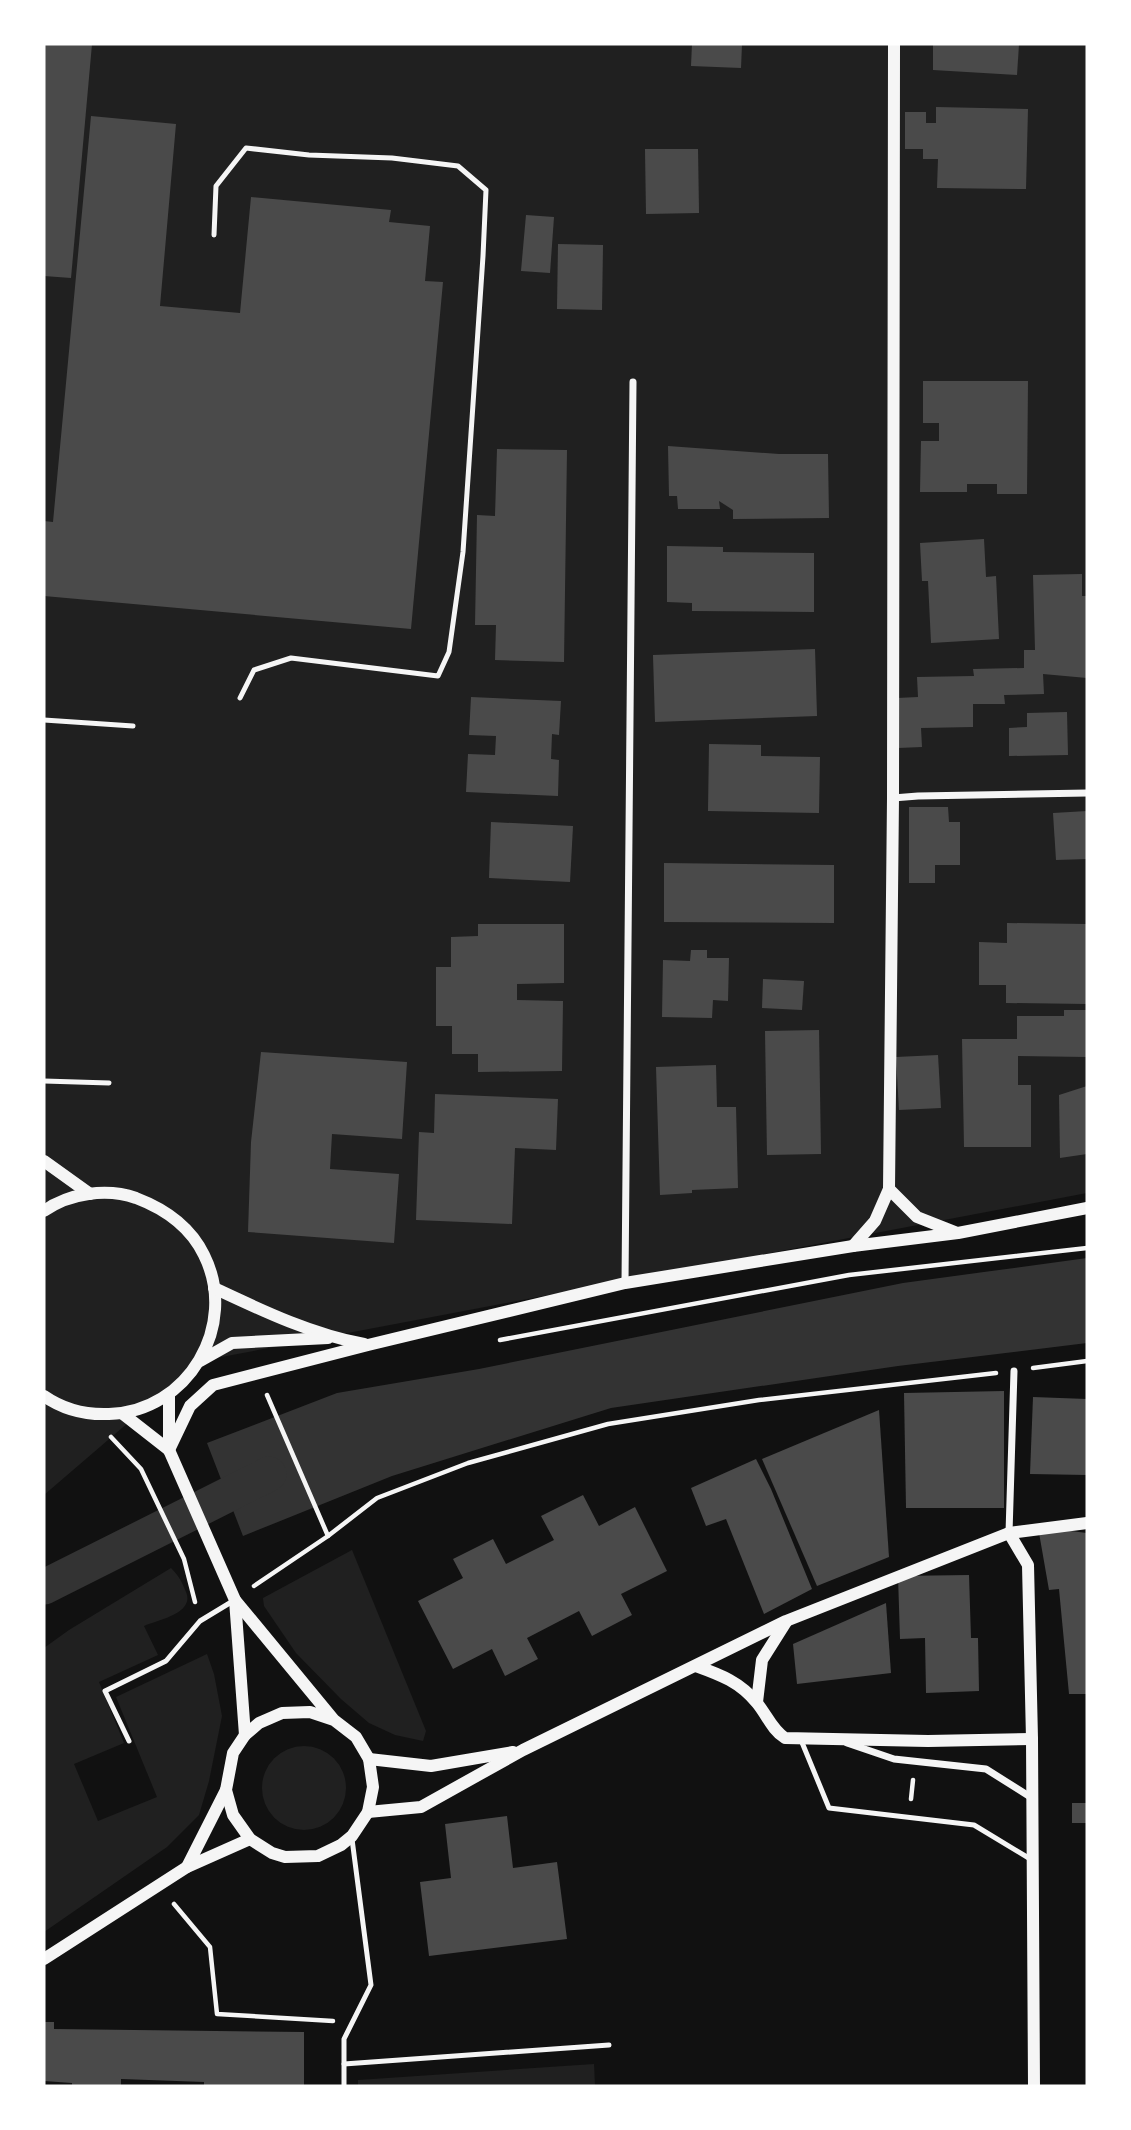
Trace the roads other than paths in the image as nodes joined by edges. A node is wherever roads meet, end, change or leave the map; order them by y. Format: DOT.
graph roads {
  1 [pos="894,44"];
  2 [pos="215,235"];
  3 [pos="633,382"];
  4 [pos="240,698"];
  5 [pos="44,720"];
  6 [pos="133,726"];
  7 [pos="1087,793"];
  8 [pos="893,798"];
  9 [pos="44,1081"];
  10 [pos="109,1083"];
  11 [pos="44,1161"];
  12 [pos="890,1189"];
  13 [pos="90,1194"];
  14 [pos="1087,1208"];
  15 [pos="44,1211"];
  16 [pos="958,1233"];
  17 [pos="853,1246"];
  18 [pos="625,1283"];
  19 [pos="214,1288"];
  20 [pos="333,1338"];
  21 [pos="368,1345"];
  22 [pos="200,1360"];
  23 [pos="1014,1371"];
  24 [pos="169,1395"];
  25 [pos="44,1396"];
  26 [pos="124,1414"];
  27 [pos="169,1450"];
  28 [pos="1087,1523"];
  29 [pos="1009,1533"];
  30 [pos="235,1600"];
  31 [pos="786,1621"];
  32 [pos="696,1665"];
  33 [pos="757,1702"];
  34 [pos="334,1720"];
  35 [pos="245,1735"];
  36 [pos="801,1740"];
  37 [pos="840,1740"];
  38 [pos="1032,1740"];
  39 [pos="129,1741"];
  40 [pos="523,1751"];
  41 [pos="369,1759"];
  42 [pos="226,1790"];
  43 [pos="1032,1798"];
  44 [pos="368,1812"];
  45 [pos="352,1836"];
  46 [pos="250,1839"];
  47 [pos="1032,1861"];
  48 [pos="187,1867"];
  49 [pos="44,1959"];
  50 [pos="610,2045"];
  51 [pos="344,2064"];
  52 [pos="344,2086"];
  53 [pos="1034,2086"];
  1 -- 8 [label="street"];
  2 -- 4 [label="lane"];
  3 -- 18 [label="street"];
  5 -- 6 [label="lane"];
  7 -- 8 [label="street"];
  8 -- 12 [label="street"];
  9 -- 10 [label="lane"];
  11 -- 13 [label="street"];
  12 -- 16 [label="street"];
  12 -- 17 [label="street"];
  13 -- 15 [label="street"];
  13 -- 19 [label="street"];
  14 -- 16 [label="street"];
  16 -- 17 [label="street"];
  17 -- 18 [label="street"];
  18 -- 21 [label="street"];
  19 -- 20 [label="street"];
  19 -- 22 [label="street"];
  20 -- 21 [label="street"];
  20 -- 22 [label="street"];
  21 -- 27 [label="street"];
  22 -- 24 [label="street"];
  23 -- 29 [label="street"];
  24 -- 26 [label="street"];
  24 -- 27 [label="street"];
  25 -- 26 [label="street"];
  26 -- 27 [label="street"];
  27 -- 30 [label="street"];
  28 -- 29 [label="street"];
  29 -- 31 [label="street"];
  29 -- 38 [label="street"];
  30 -- 34 [label="street"];
  30 -- 35 [label="street"];
  30 -- 39 [label="lane"];
  31 -- 32 [label="street"];
  31 -- 33 [label="street"];
  32 -- 33 [label="street"];
  32 -- 40 [label="street"];
  33 -- 36 [label="street"];
  34 -- 35 [label="street"];
  34 -- 41 [label="street"];
  35 -- 42 [label="street"];
  36 -- 37 [label="street"];
  36 -- 47 [label="lane"];
  37 -- 38 [label="street"];
  37 -- 43 [label="street"];
  38 -- 43 [label="street"];
  40 -- 41 [label="street"];
  40 -- 44 [label="street"];
  41 -- 44 [label="street"];
  42 -- 46 [label="street"];
  42 -- 48 [label="street"];
  43 -- 47 [label="street"];
  44 -- 45 [label="street"];
  45 -- 46 [label="street"];
  45 -- 51 [label="lane"];
  46 -- 48 [label="street"];
  47 -- 53 [label="street"];
  48 -- 49 [label="street"];
  50 -- 51 [label="lane"];
  51 -- 52 [label="lane"];
}
